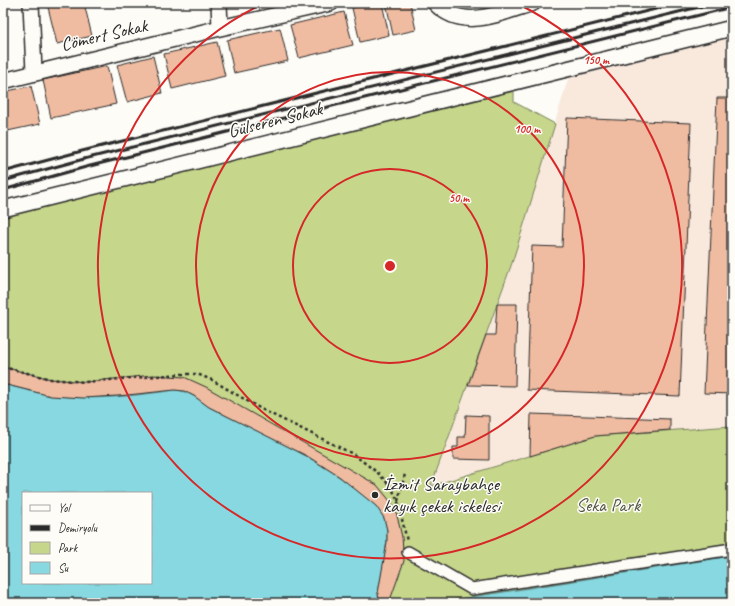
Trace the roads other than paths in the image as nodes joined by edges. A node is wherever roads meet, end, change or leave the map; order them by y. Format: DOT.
graph roads {
  1 [pos="31,3"];
  2 [pos="219,3"];
  3 [pos="331,3"];
  4 [pos="435,3"];
  5 [pos="533,3"];
  6 [pos="220,28"];
  7 [pos="732,28"];
  8 [pos="34,72"];
  9 [pos="3,80"];
  10 [pos="3,209"];
  11 [pos="732,549"];
  12 [pos="408,552"];
  1 -- 8 [label="street"];
  2 -- 6 [label="street"];
  3 -- 6 [label="street, Cömert Sokak"];
  4 -- 5 [label="street"];
  6 -- 8 [label="street, Cömert Sokak"];
  7 -- 10 [label="street, Gülseren Sokak"];
  8 -- 9 [label="street, Cömert Sokak"];
  11 -- 12 [label="street"];
}
